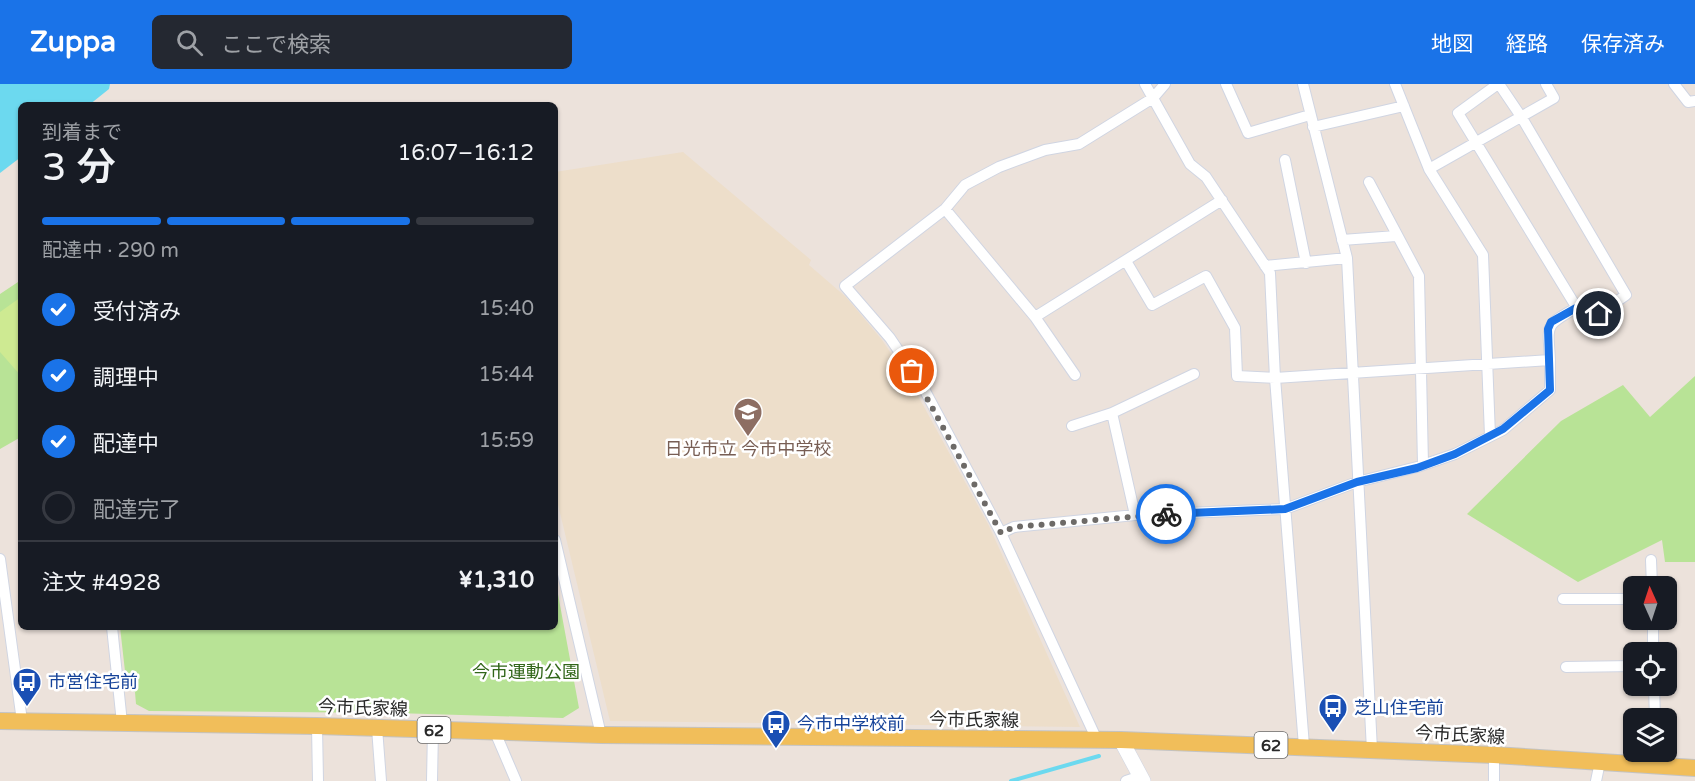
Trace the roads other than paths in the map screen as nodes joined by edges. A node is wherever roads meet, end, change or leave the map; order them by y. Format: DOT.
graph roads {
  1 [pos="1145,84"];
  2 [pos="1165,84"];
  3 [pos="1226,84"];
  4 [pos="1302,84"];
  5 [pos="1395,84"];
  6 [pos="1498,84"];
  7 [pos="1546,84"];
  8 [pos="1674,84"];
  9 [pos="1153,98"];
  10 [pos="1695,101"];
  11 [pos="1404,106"];
  12 [pos="1310,115"];
  13 [pos="1521,118"];
  14 [pos="1313,127"];
  15 [pos="1474,143"];
  16 [pos="1285,160"];
  17 [pos="1430,169"];
  18 [pos="1369,182"];
  19 [pos="1222,200"];
  20 [pos="945,209"];
  21 [pos="1396,236"];
  22 [pos="1342,240"];
  23 [pos="1347,258"];
  24 [pos="1126,261"];
  25 [pos="1306,263"];
  26 [pos="1265,266"];
  27 [pos="1576,308"];
  28 [pos="1035,317"];
  29 [pos="1550,360"];
  30 [pos="1488,365"];
  31 [pos="1421,369"];
  32 [pos="1351,373"];
  33 [pos="1194,374"];
  34 [pos="1075,375"];
  35 [pos="1275,378"];
  36 [pos="1112,413"];
  37 [pos="1072,426"];
  38 [pos="1490,436"];
  39 [pos="1423,465"];
  40 [pos="1357,482"];
  41 [pos="1285,509"];
  42 [pos="1135,515"];
  43 [pos="1001,533"];
  44 [pos="558,553"];
  45 [pos="0,559"];
  46 [pos="1651,560"];
  47 [pos="1652,576"];
  48 [pos="1563,599"];
  49 [pos="1623,599"];
  50 [pos="112,630"];
  51 [pos="1623,666"];
  52 [pos="1566,667"];
  53 [pos="0,721"];
  54 [pos="22,721"];
  55 [pos="122,723"];
  56 [pos="317,726"];
  57 [pos="377,728"];
  58 [pos="433,730"];
  59 [pos="495,732"];
  60 [pos="601,735"];
  61 [pos="1121,740"];
  62 [pos="1097,741"];
  63 [pos="1304,747"];
  64 [pos="1372,750"];
  65 [pos="1494,755"];
  66 [pos="1623,761"];
  67 [pos="1600,762"];
  68 [pos="1669,762"];
  69 [pos="1695,768"];
  70 [pos="1137,779"];
  71 [pos="318,781"];
  72 [pos="381,781"];
  73 [pos="432,781"];
  74 [pos="516,781"];
  75 [pos="1494,781"];
  76 [pos="1596,781"];
  1 -- 9 [label="street"];
  2 -- 9 [label="street"];
  3 -- 12 [label="street"];
  4 -- 12 [label="street"];
  5 -- 11 [label="street"];
  6 -- 13 [label="street"];
  6 -- 15 [label="street"];
  7 -- 13 [label="street"];
  8 -- 10 [label="street"];
  9 -- 19 [label="street"];
  9 -- 20 [label="street"];
  11 -- 14 [label="street"];
  11 -- 17 [label="street"];
  12 -- 14 [label="street"];
  13 -- 15 [label="street"];
  13 -- 27 [label="street"];
  14 -- 22 [label="street"];
  15 -- 17 [label="street"];
  15 -- 27 [label="street"];
  16 -- 25 [label="street"];
  17 -- 30 [label="street"];
  18 -- 21 [label="street"];
  19 -- 24 [label="street"];
  19 -- 26 [label="street"];
  20 -- 28 [label="street"];
  20 -- 43 [label="street"];
  21 -- 22 [label="street"];
  21 -- 31 [label="street"];
  22 -- 23 [label="street"];
  23 -- 25 [label="street"];
  23 -- 32 [label="street"];
  24 -- 28 [label="street"];
  24 -- 35 [label="street"];
  25 -- 26 [label="street"];
  26 -- 35 [label="street"];
  27 -- 29 [label="street"];
  28 -- 34 [label="street"];
  29 -- 30 [label="street"];
  29 -- 38 [label="street"];
  30 -- 31 [label="street"];
  30 -- 38 [label="street"];
  31 -- 32 [label="street"];
  31 -- 39 [label="street"];
  32 -- 35 [label="street"];
  32 -- 40 [label="street"];
  33 -- 36 [label="street"];
  35 -- 41 [label="street"];
  36 -- 37 [label="street"];
  36 -- 42 [label="street"];
  38 -- 39 [label="street"];
  39 -- 40 [label="street"];
  40 -- 41 [label="street"];
  40 -- 64 [label="street"];
  41 -- 42 [label="street"];
  41 -- 63 [label="street"];
  42 -- 43 [label="street"];
  43 -- 62 [label="street"];
  44 -- 60 [label="street"];
  45 -- 54 [label="street"];
  46 -- 47 [label="street"];
  48 -- 49 [label="street"];
  50 -- 55 [label="street"];
  51 -- 52 [label="street"];
  53 -- 54 [label="main road, 今市氏家線 / 62"];
  54 -- 55 [label="main road, 今市氏家線 / 62"];
  55 -- 56 [label="main road, 今市氏家線 / 62"];
  56 -- 57 [label="main road, 今市氏家線 / 62"];
  56 -- 71 [label="street"];
  57 -- 58 [label="main road, 今市氏家線 / 62"];
  57 -- 72 [label="street"];
  58 -- 59 [label="main road, 今市氏家線 / 62"];
  58 -- 73 [label="street"];
  59 -- 60 [label="main road, 今市氏家線 / 62"];
  59 -- 74 [label="street"];
  60 -- 62 [label="main road, 今市氏家線 / 62"];
  61 -- 62 [label="main road, 今市氏家線 / 62"];
  61 -- 63 [label="main road, 今市氏家線 / 62"];
  61 -- 70 [label="street"];
  63 -- 64 [label="main road, 今市氏家線 / 62"];
  64 -- 65 [label="main road, 今市氏家線 / 62"];
  65 -- 67 [label="main road, 今市氏家線 / 62"];
  65 -- 75 [label="street"];
  66 -- 67 [label="main road, 今市氏家線 / 62"];
  67 -- 76 [label="street"];
  68 -- 69 [label="main road, 今市氏家線 / 62"];
}
